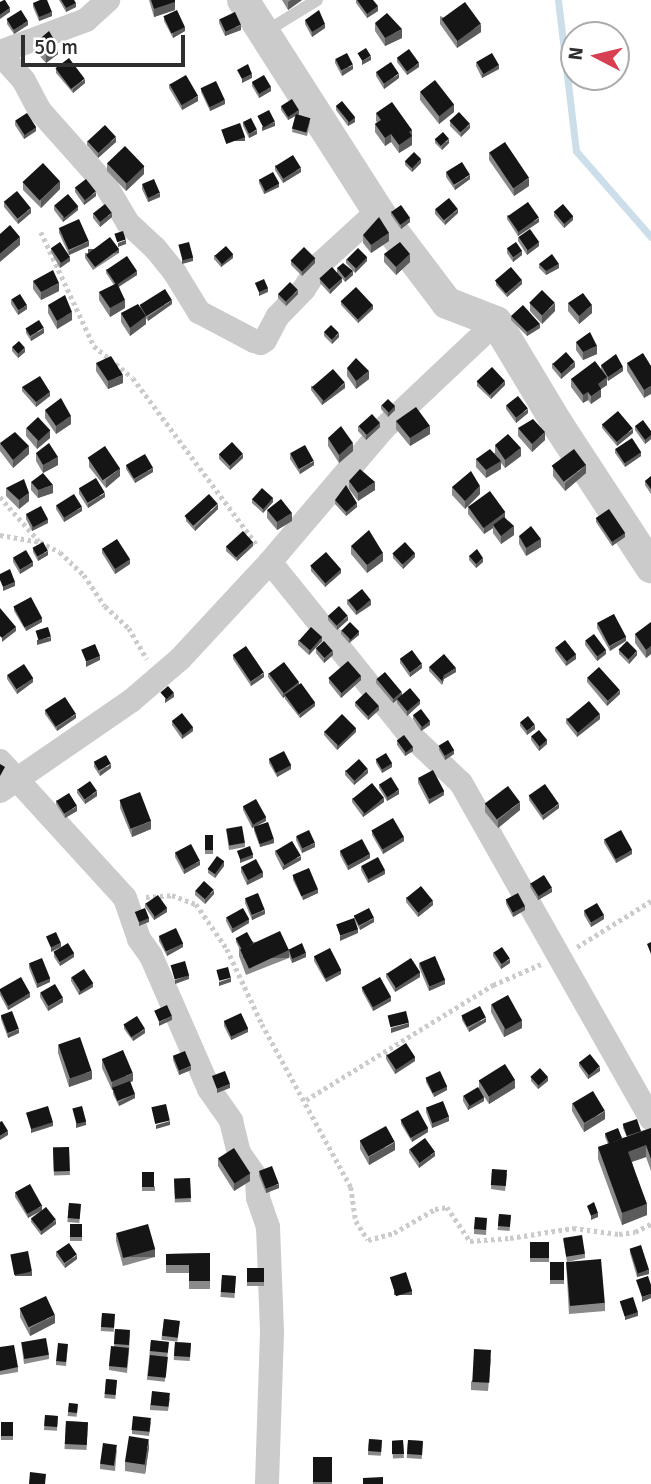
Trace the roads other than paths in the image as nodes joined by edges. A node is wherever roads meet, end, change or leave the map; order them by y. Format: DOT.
graph roads {
  1 [pos="108,0"];
  2 [pos="243,0"];
  3 [pos="317,0"];
  4 [pos="265,32"];
  5 [pos="0,53"];
  6 [pos="378,211"];
  7 [pos="496,322"];
  8 [pos="270,562"];
  9 [pos="651,567"];
  10 [pos="0,761"];
  11 [pos="10,785"];
  12 [pos="651,1119"];
  13 [pos="267,1484"];
  1 -- 5 [label="street"];
  2 -- 4 [label="street"];
  3 -- 4 [label="lane"];
  4 -- 6 [label="street"];
  5 -- 6 [label="street"];
  6 -- 7 [label="street"];
  7 -- 8 [label="street"];
  7 -- 9 [label="street"];
  8 -- 11 [label="street"];
  8 -- 12 [label="street"];
  10 -- 11 [label="street"];
  11 -- 13 [label="street"];
}
